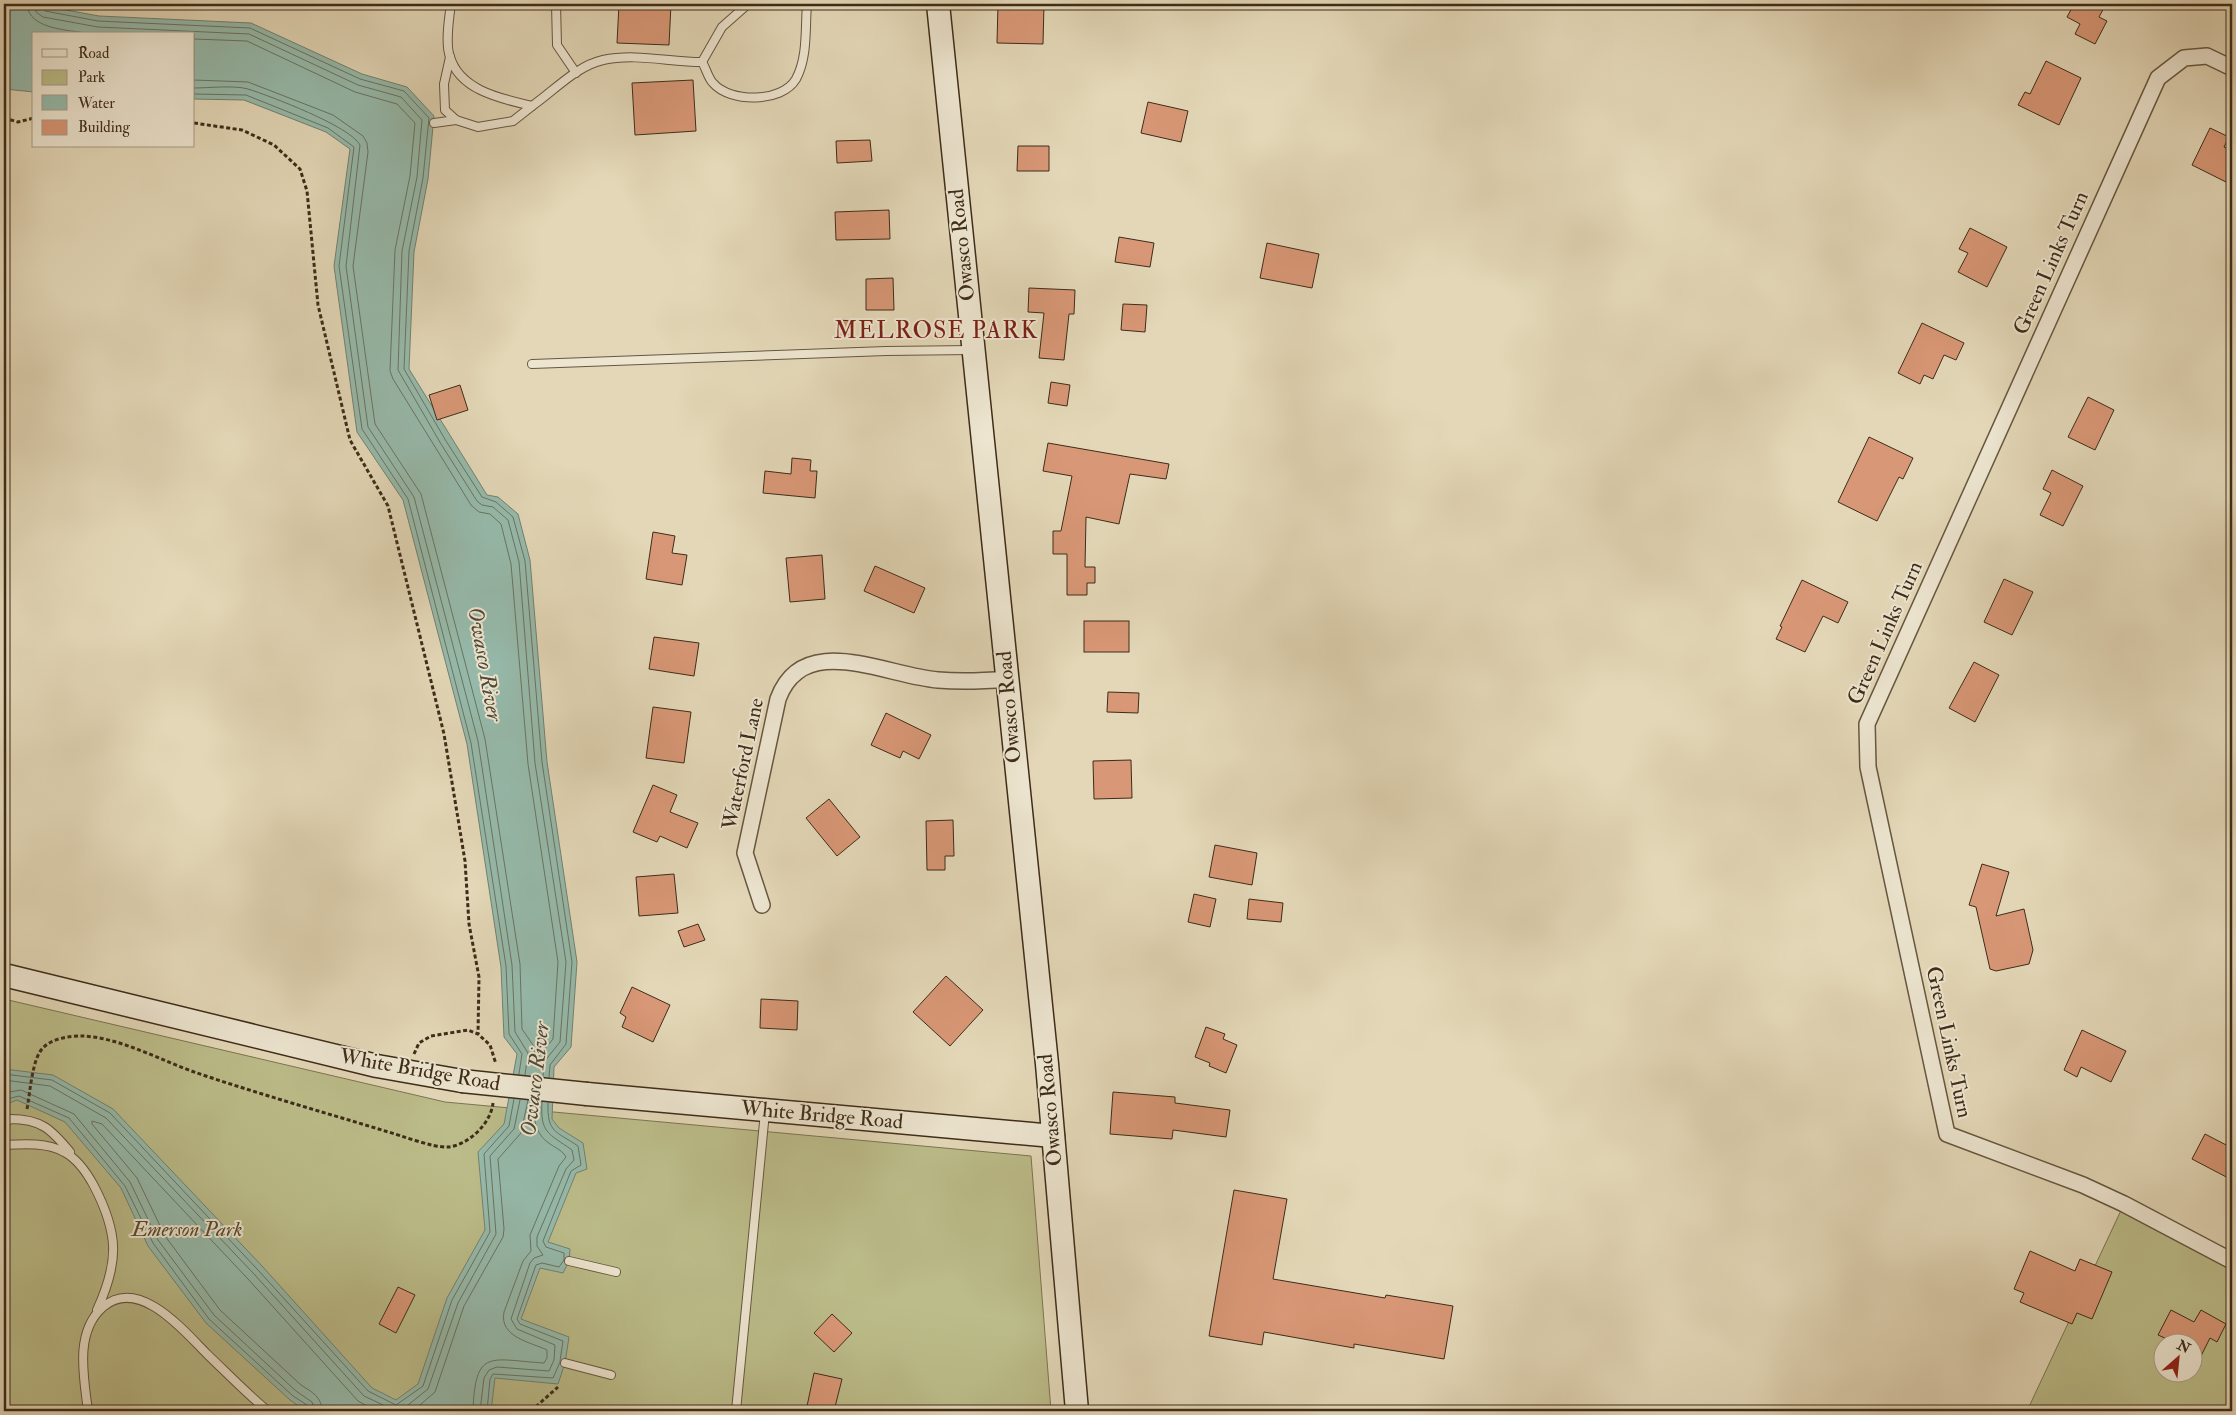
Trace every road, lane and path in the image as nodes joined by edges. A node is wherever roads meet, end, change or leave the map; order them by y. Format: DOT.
graph roads {
  1 [pos="451,4"];
  2 [pos="556,4"];
  3 [pos="748,4"];
  4 [pos="807,4"];
  5 [pos="938,4"];
  6 [pos="450,57"];
  7 [pos="702,62"];
  8 [pos="2232,68"];
  9 [pos="576,73"];
  10 [pos="532,106"];
  11 [pos="4,118"];
  12 [pos="32,118"];
  13 [pos="456,120"];
  14 [pos="195,123"];
  15 [pos="434,123"];
  16 [pos="973,350"];
  17 [pos="532,364"];
  18 [pos="1007,679"];
  19 [pos="762,905"];
  20 [pos="4,975"];
  21 [pos="478,1034"];
  22 [pos="497,1066"];
  23 [pos="406,1072"];
  24 [pos="494,1098"];
  25 [pos="765,1110"];
  26 [pos="25,1120"];
  27 [pos="4,1124"];
  28 [pos="1053,1136"];
  29 [pos="4,1145"];
  30 [pos="78,1163"];
  31 [pos="569,1261"];
  32 [pos="2232,1261"];
  33 [pos="616,1272"];
  34 [pos="95,1314"];
  35 [pos="565,1363"];
  36 [pos="611,1375"];
  37 [pos="558,1387"];
  38 [pos="88,1411"];
  39 [pos="268,1411"];
  40 [pos="531,1411"];
  41 [pos="736,1411"];
  42 [pos="1077,1411"];
  1 -- 6 [label="lane"];
  2 -- 9 [label="lane"];
  3 -- 7 [label="lane"];
  4 -- 7 [label="lane"];
  5 -- 16 [label="main road, Owasco Road"];
  6 -- 10 [label="lane"];
  6 -- 13 [label="lane"];
  7 -- 9 [label="lane"];
  8 -- 32 [label="street, Green Links Turn"];
  9 -- 10 [label="lane"];
  10 -- 13 [label="lane"];
  11 -- 12 [label="path"];
  13 -- 15 [label="lane"];
  14 -- 21 [label="path"];
  16 -- 17 [label="lane"];
  16 -- 18 [label="main road, Owasco Road"];
  18 -- 19 [label="street, Waterford Lane"];
  18 -- 28 [label="main road, Owasco Road"];
  20 -- 23 [label="main road, White Bridge Road"];
  21 -- 22 [label="path"];
  21 -- 23 [label="path"];
  23 -- 25 [label="main road, White Bridge Road, bridge"];
  24 -- 26 [label="path"];
  25 -- 28 [label="main road, White Bridge Road"];
  25 -- 41 [label="lane"];
  26 -- 27 [label="lane"];
  26 -- 30 [label="lane"];
  28 -- 42 [label="main road, Owasco Road"];
  29 -- 30 [label="lane"];
  30 -- 34 [label="lane"];
  31 -- 33 [label="lane"];
  34 -- 38 [label="lane"];
  34 -- 39 [label="lane"];
  35 -- 36 [label="lane"];
  37 -- 40 [label="path"];
}
